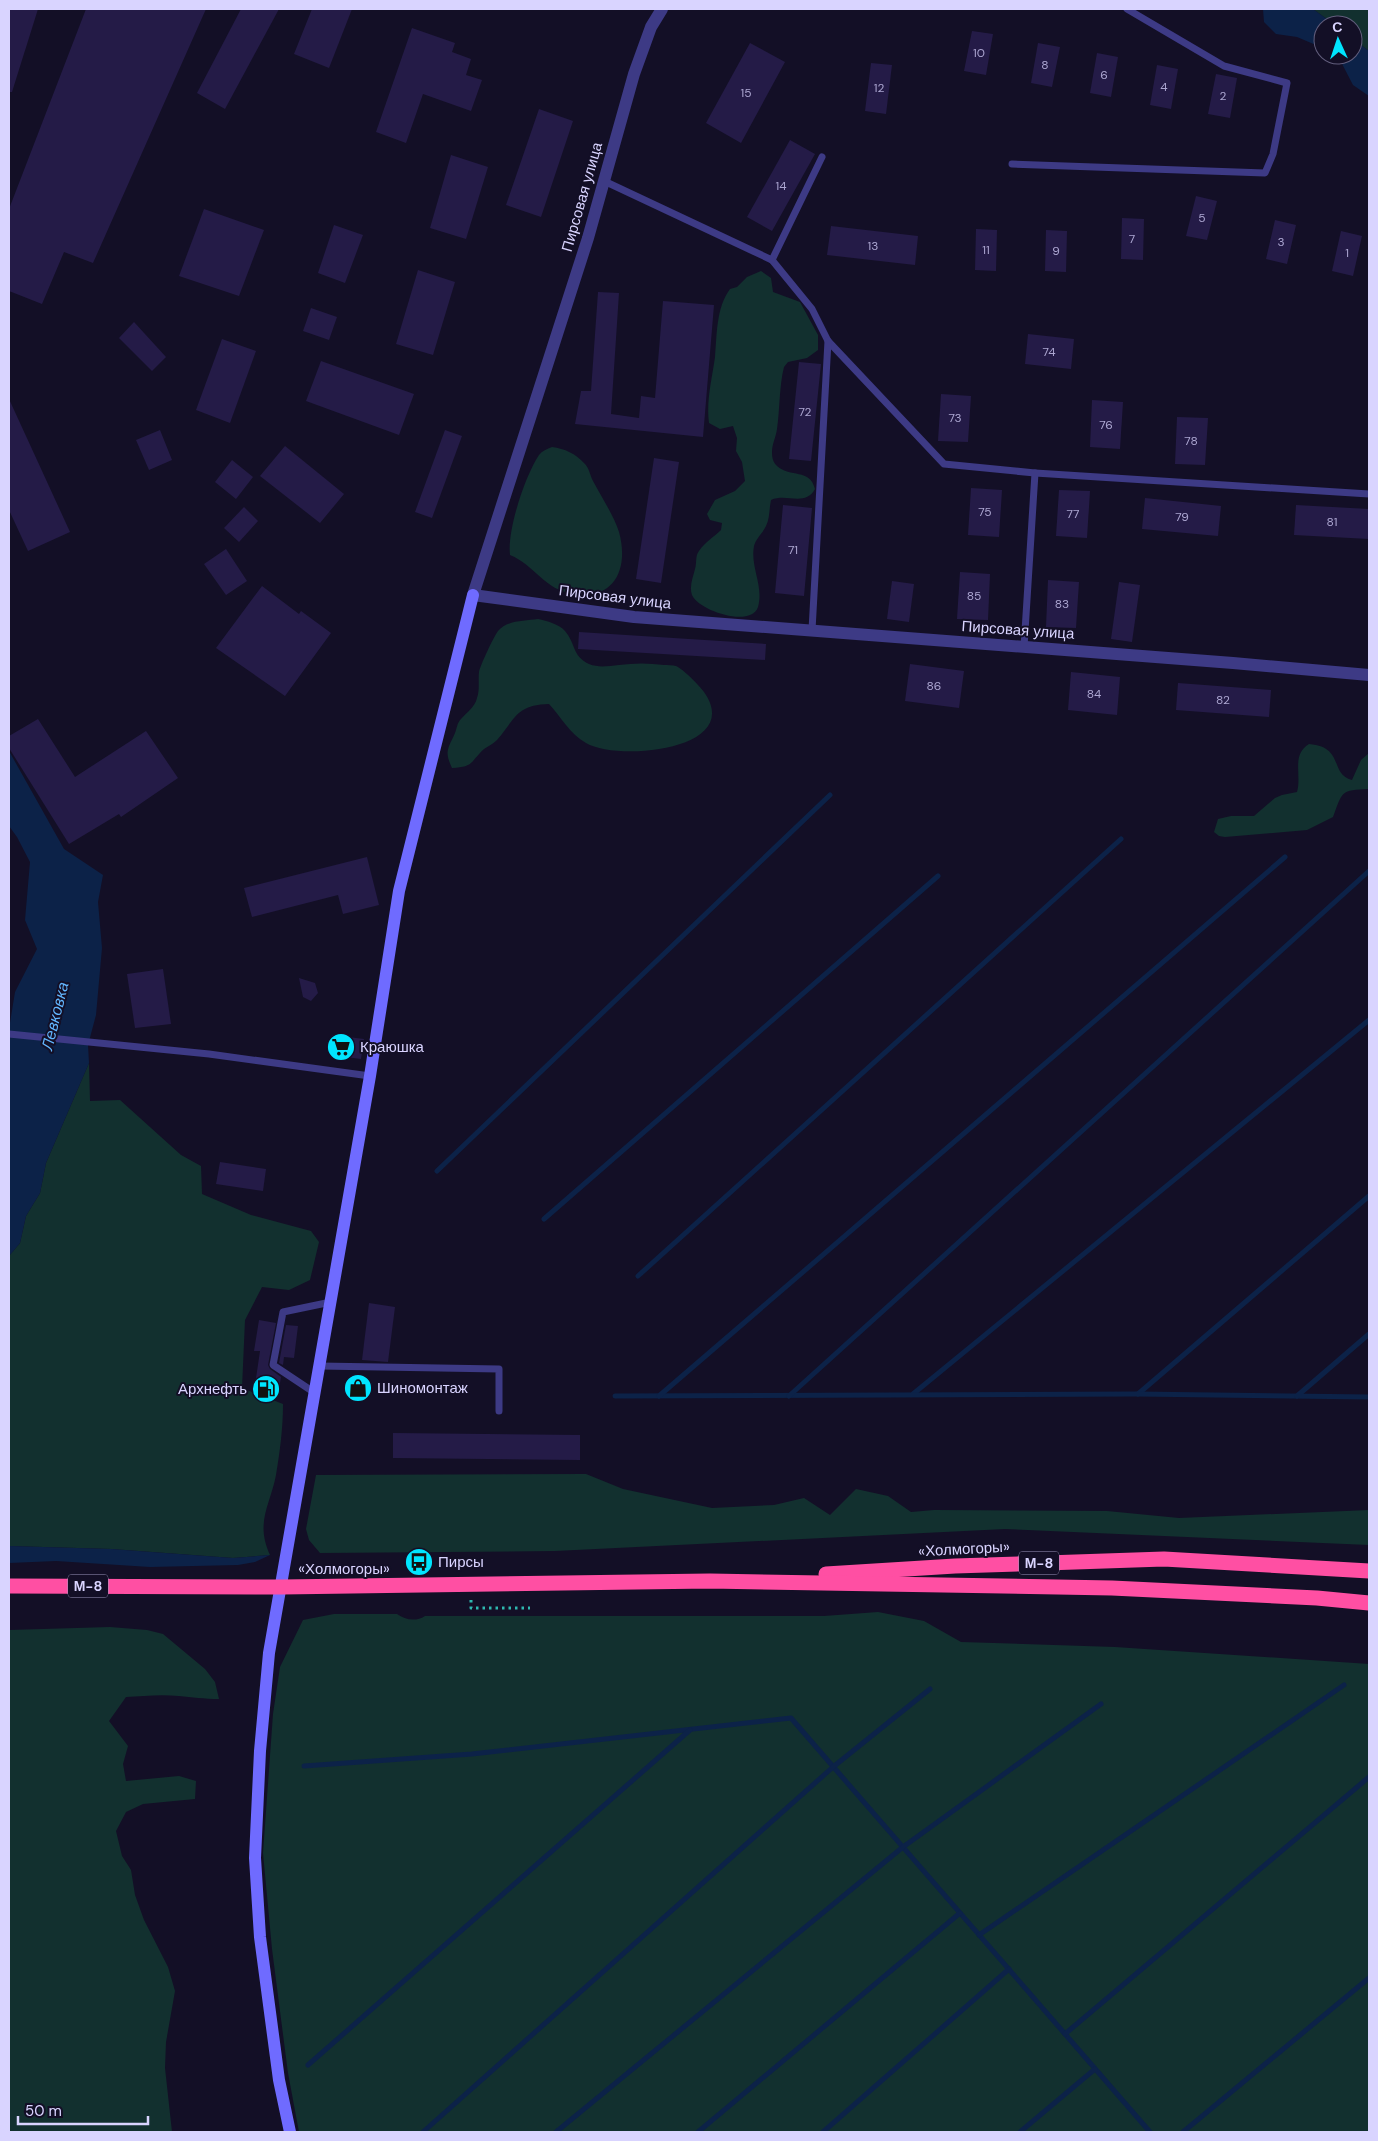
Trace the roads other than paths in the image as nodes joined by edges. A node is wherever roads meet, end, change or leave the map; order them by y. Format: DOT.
graph roads {
  1 [pos="662,9"];
  2 [pos="1128,9"];
  3 [pos="822,157"];
  4 [pos="1012,164"];
  5 [pos="604,181"];
  6 [pos="772,260"];
  7 [pos="828,341"];
  8 [pos="1035,473"];
  9 [pos="1369,494"];
  10 [pos="473,595"];
  11 [pos="812,630"];
  12 [pos="1024,648"];
  13 [pos="1369,675"];
  14 [pos="9,1034"];
  15 [pos="370,1076"];
  16 [pos="331,1302"];
  17 [pos="320,1366"];
  18 [pos="315,1394"];
  19 [pos="499,1411"];
  20 [pos="1369,1571"];
  21 [pos="710,1581"];
  22 [pos="9,1586"];
  23 [pos="282,1587"];
  24 [pos="1369,1603"];
  25 [pos="290,2132"];
  1 -- 5 [label="street, Пирсовая улица"];
  2 -- 4 [label="lane"];
  3 -- 6 [label="lane"];
  5 -- 6 [label="lane"];
  5 -- 10 [label="street, Пирсовая улица"];
  6 -- 7 [label="lane"];
  7 -- 8 [label="lane"];
  7 -- 11 [label="lane"];
  8 -- 9 [label="lane"];
  8 -- 12 [label="lane"];
  10 -- 11 [label="street, Пирсовая улица"];
  10 -- 15 [label="street"];
  11 -- 12 [label="street, Пирсовая улица"];
  12 -- 13 [label="street, Пирсовая улица"];
  14 -- 15 [label="lane"];
  15 -- 16 [label="street"];
  16 -- 17 [label="street"];
  16 -- 18 [label="lane"];
  17 -- 18 [label="street"];
  17 -- 19 [label="lane"];
  18 -- 23 [label="street"];
  20 -- 21 [label="highway, «Холмогоры» / М-8"];
  21 -- 23 [label="highway, «Холмогоры» / М-8"];
  21 -- 24 [label="highway, «Холмогоры» / М-8"];
  22 -- 23 [label="highway, «Холмогоры» / М-8"];
  23 -- 25 [label="street"];
}
